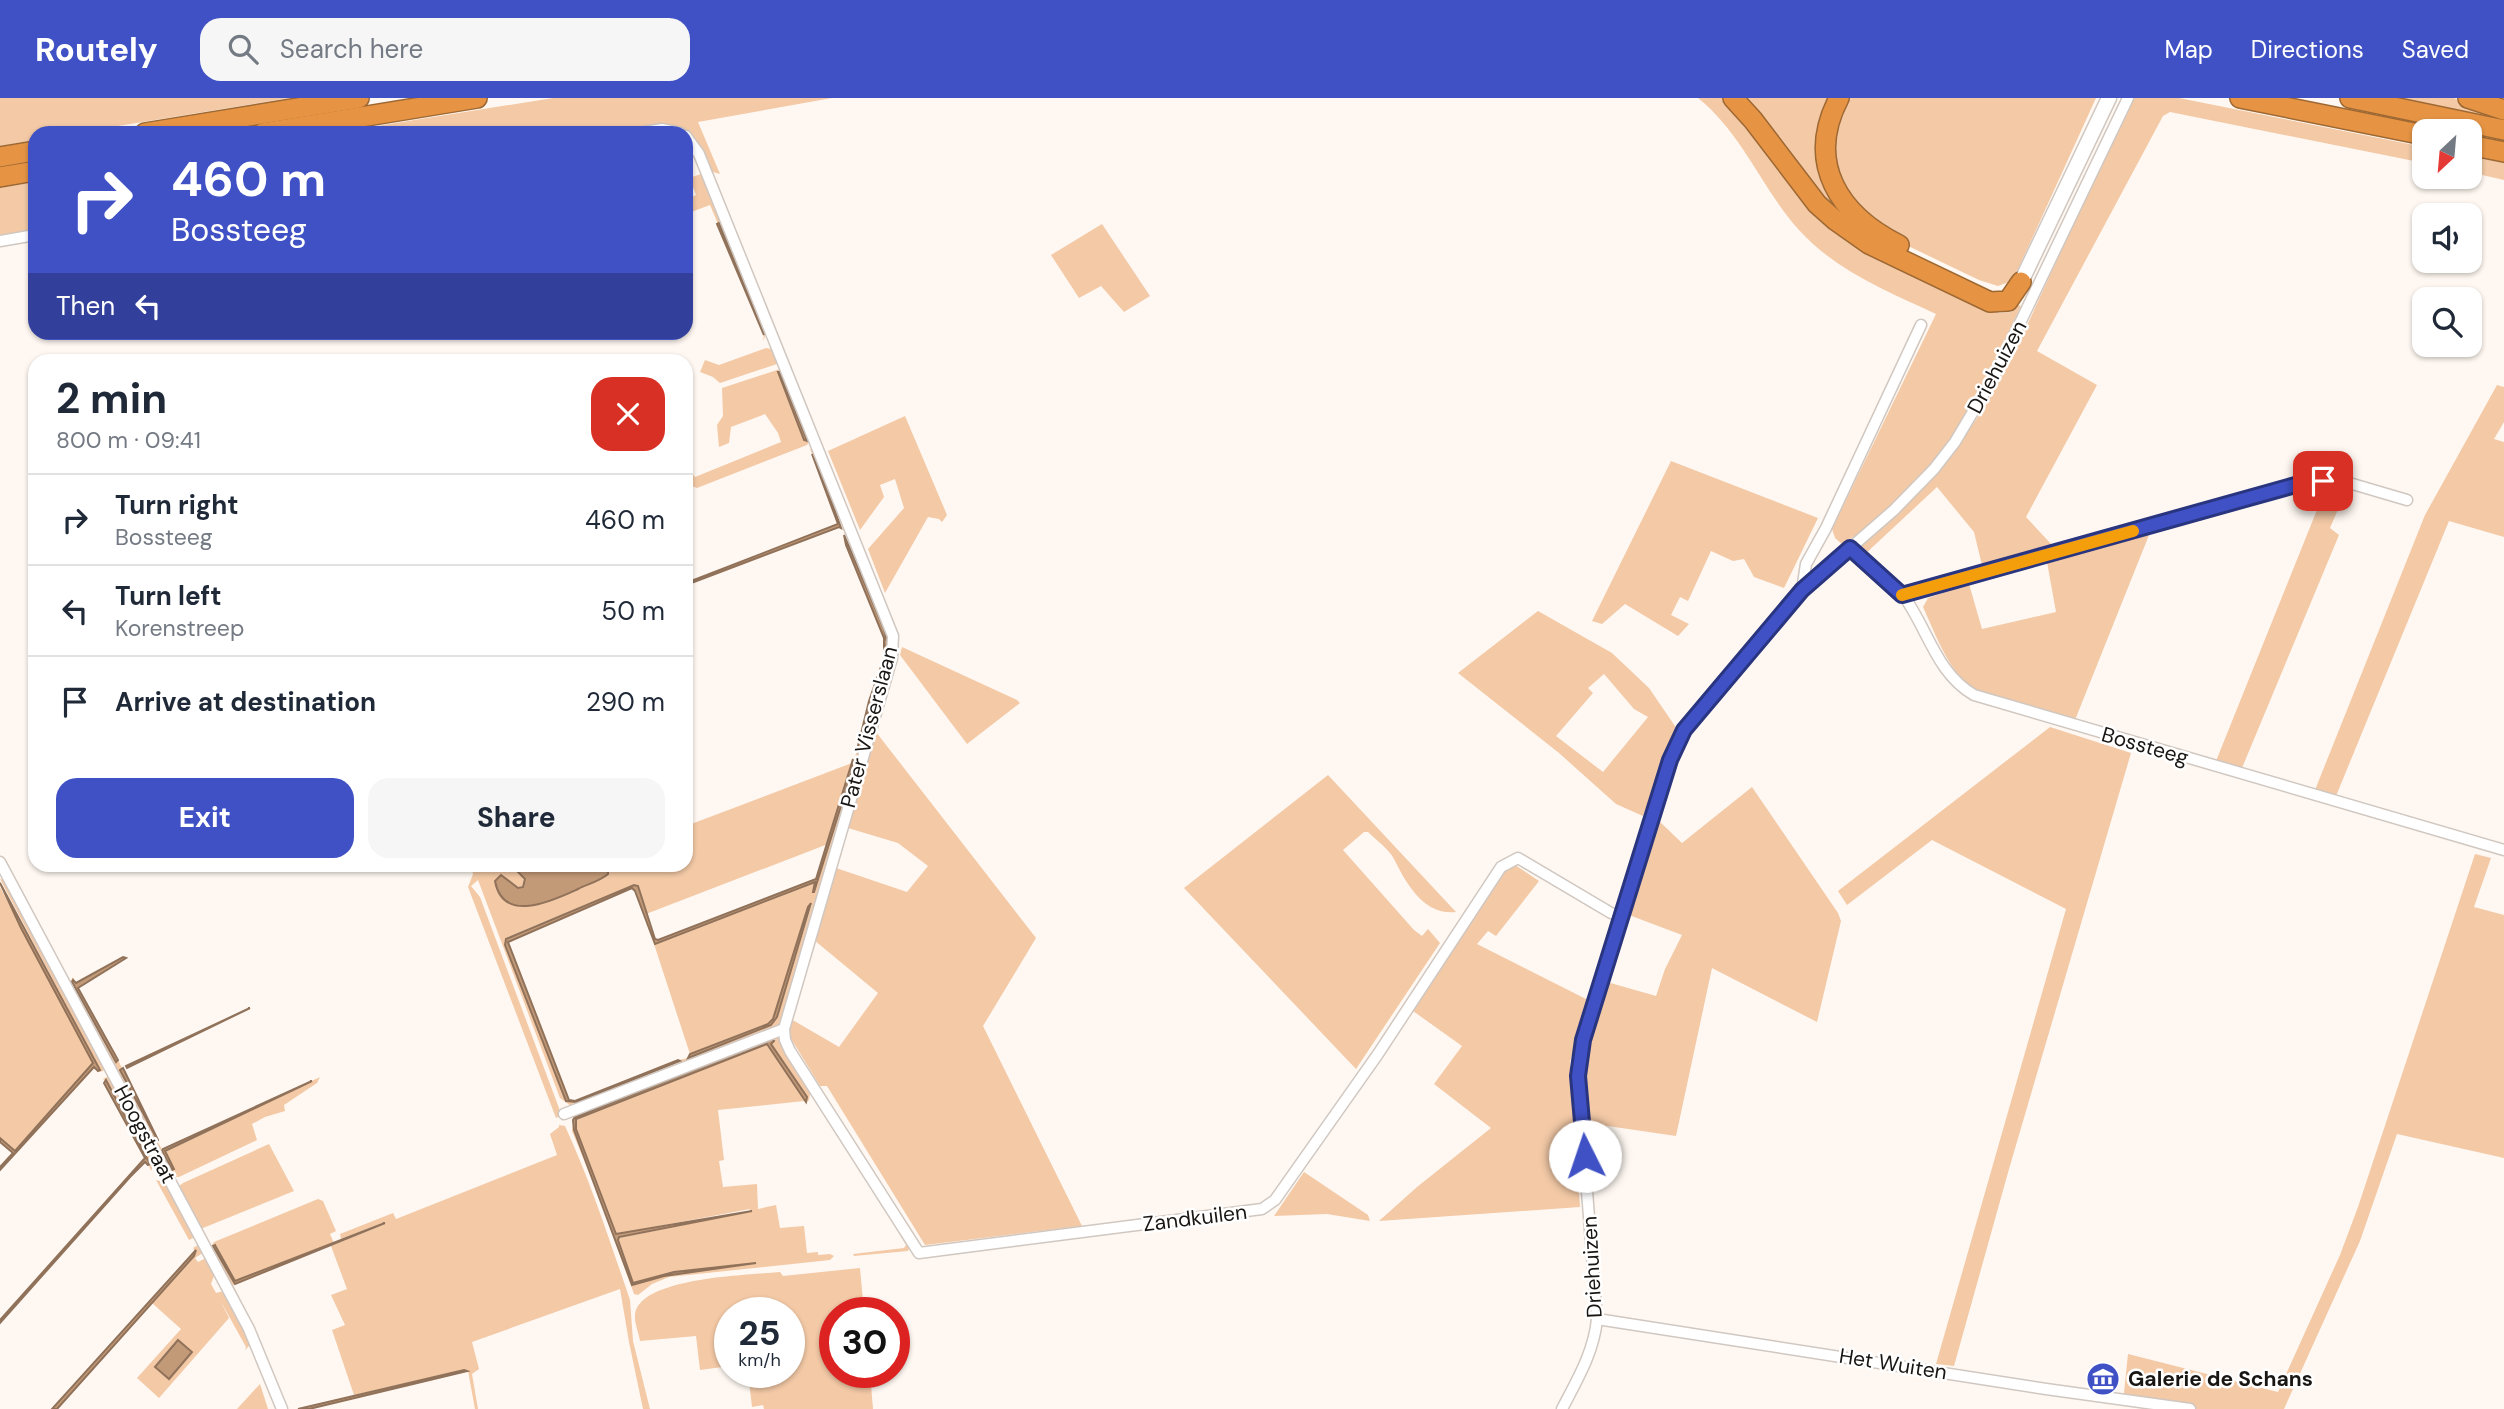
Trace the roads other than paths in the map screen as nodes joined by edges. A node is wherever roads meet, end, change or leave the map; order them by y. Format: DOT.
graph roads {
  1 [pos="359,98"];
  2 [pos="477,98"];
  3 [pos="1733,98"];
  4 [pos="1839,98"];
  5 [pos="2109,98"];
  6 [pos="2240,98"];
  7 [pos="2350,98"];
  8 [pos="2468,98"];
  9 [pos="2127,100"];
  10 [pos="2504,110"];
  11 [pos="188,126"];
  12 [pos="305,126"];
  13 [pos="2504,130"];
  14 [pos="2412,133"];
  15 [pos="693,146"];
  16 [pos="2482,148"];
  17 [pos="28,152"];
  18 [pos="2504,152"];
  19 [pos="0,157"];
  20 [pos="28,172"];
  21 [pos="0,177"];
  22 [pos="28,236"];
  23 [pos="0,241"];
  24 [pos="2021,282"];
  25 [pos="1921,325"];
  26 [pos="2407,500"];
  27 [pos="1850,548"];
  28 [pos="1802,590"];
  29 [pos="1902,595"];
  30 [pos="2504,850"];
  31 [pos="0,862"];
  32 [pos="1622,916"];
  33 [pos="784,1029"];
  34 [pos="564,1114"];
  35 [pos="1597,1319"];
  36 [pos="282,1409"];
  37 [pos="1562,1409"];
  38 [pos="2190,1409"];
  1 -- 11 [label="highway"];
  2 -- 12 [label="highway"];
  3 -- 24 [label="highway"];
  4 -- 24 [label="highway"];
  5 -- 24 [label="main road"];
  6 -- 14 [label="highway"];
  7 -- 13 [label="highway"];
  8 -- 10 [label="highway"];
  9 -- 27 [label="street, Driehuizen"];
  15 -- 33 [label="street, Pater Visserslaan"];
  16 -- 18 [label="highway"];
  17 -- 19 [label="highway"];
  20 -- 21 [label="highway"];
  22 -- 23 [label="street"];
  25 -- 28 [label="street, Driehuizen"];
  26 -- 29 [label="street"];
  27 -- 28 [label="street, Driehuizen"];
  27 -- 29 [label="street, Bossteeg"];
  28 -- 32 [label="street, Driehuizen"];
  29 -- 30 [label="street, Bossteeg"];
  31 -- 36 [label="street, Hoogstraat"];
  32 -- 33 [label="street, Zandkuilen"];
  32 -- 35 [label="street, Driehuizen"];
  33 -- 34 [label="street"];
  35 -- 37 [label="street, Driehuizen"];
  35 -- 38 [label="street, Het Wuiten"];
}
